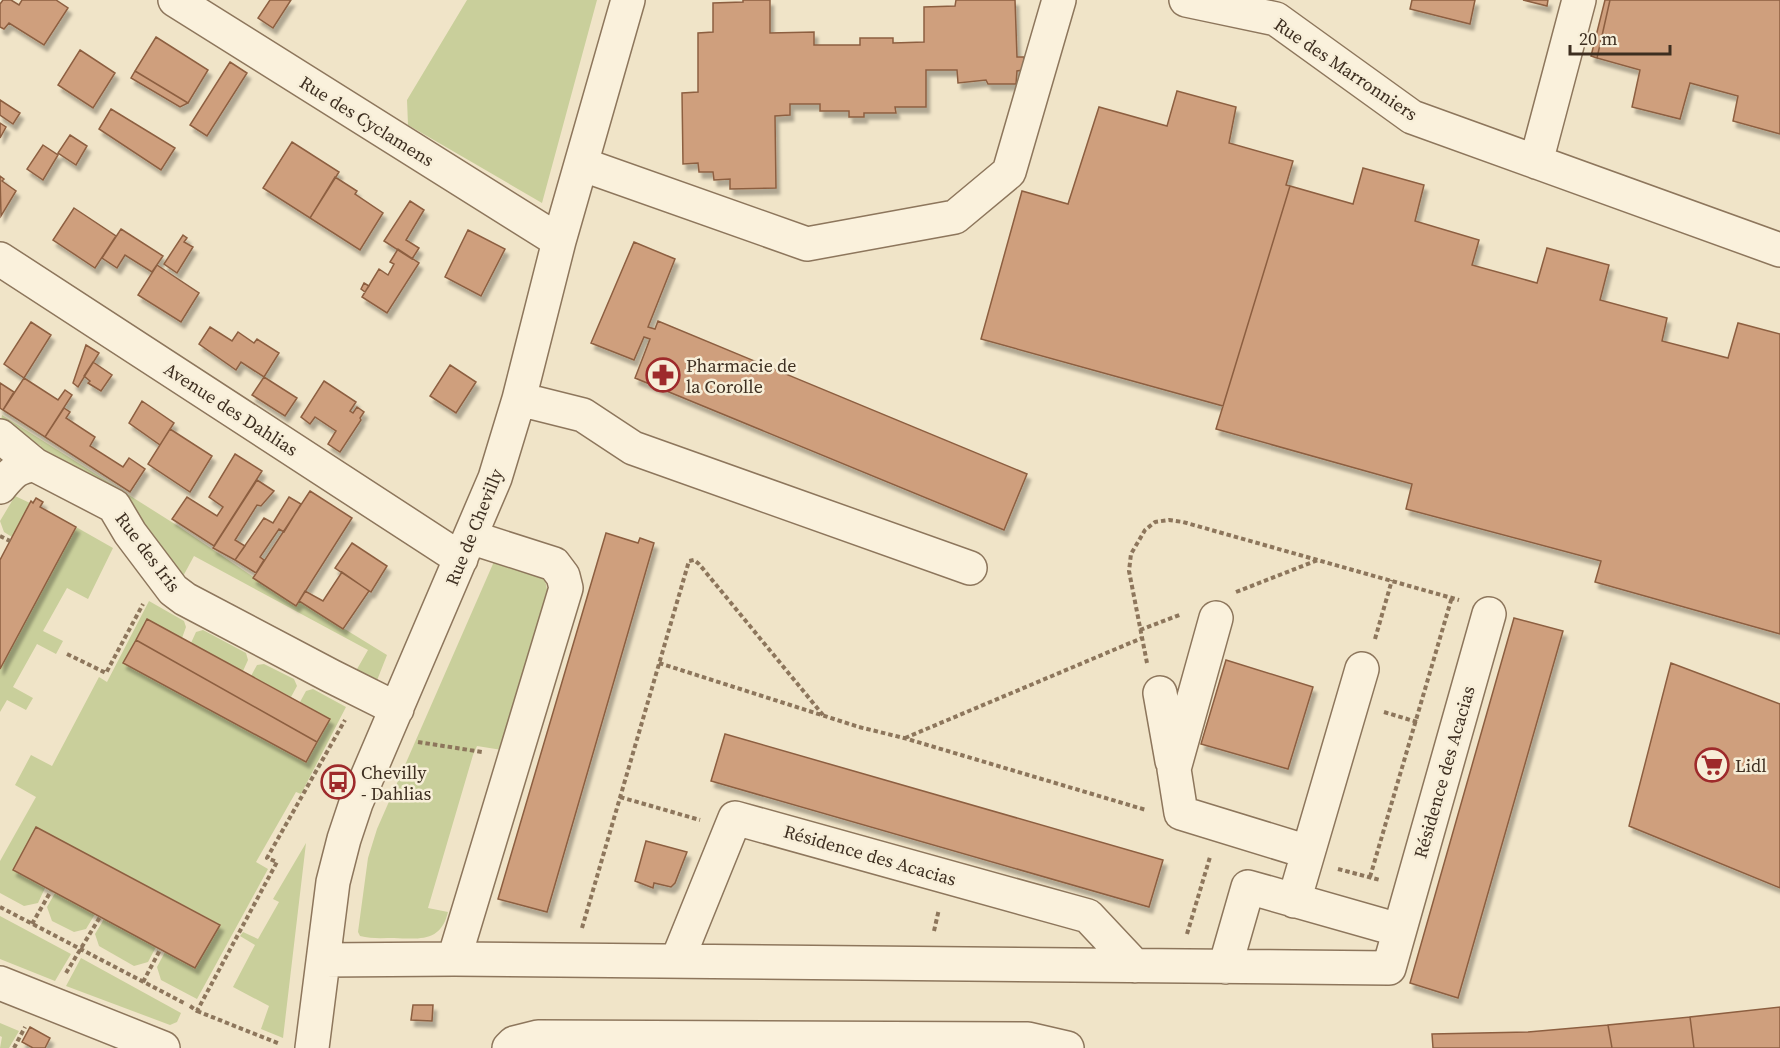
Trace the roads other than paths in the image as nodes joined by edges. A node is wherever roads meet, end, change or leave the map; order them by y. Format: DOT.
graph roads {
  1 [pos="175,0"];
  2 [pos="628,0"];
  3 [pos="1059,0"];
  4 [pos="1186,0"];
  5 [pos="1579,0"];
  6 [pos="1536,162"];
  7 [pos="581,164"];
  8 [pos="559,241"];
  9 [pos="1780,250"];
  10 [pos="0,259"];
  11 [pos="519,399"];
  12 [pos="0,436"];
  13 [pos="35,465"];
  14 [pos="0,488"];
  15 [pos="466,548"];
  16 [pos="970,568"];
  17 [pos="1489,614"];
  18 [pos="1216,618"];
  19 [pos="1362,669"];
  20 [pos="1160,693"];
  21 [pos="391,723"];
  22 [pos="1174,769"];
  23 [pos="1307,856"];
  24 [pos="1294,901"];
  25 [pos="1400,930"];
  26 [pos="454,959"];
  27 [pos="324,960"];
  28 [pos="677,961"];
  29 [pos="1136,966"];
  30 [pos="1225,966"];
  31 [pos="0,983"];
  32 [pos="163,1048"];
  33 [pos="312,1048"];
  34 [pos="509,1048"];
  35 [pos="1067,1048"];
  1 -- 8 [label="street, Rue des Cyclamens"];
  2 -- 7 [label="street, Rue de Chevilly"];
  3 -- 7 [label="street"];
  4 -- 6 [label="street, Rue des Marronniers"];
  5 -- 6 [label="street"];
  6 -- 9 [label="street, Rue des Marronniers"];
  7 -- 8 [label="street, Rue de Chevilly"];
  8 -- 11 [label="street, Rue de Chevilly"];
  10 -- 15 [label="street, Avenue des Dahlias"];
  11 -- 15 [label="street, Rue de Chevilly"];
  11 -- 16 [label="street"];
  12 -- 13 [label="street, Rue des Iris"];
  13 -- 14 [label="street"];
  13 -- 21 [label="street, Rue des Iris"];
  15 -- 21 [label="street, Rue de Chevilly"];
  15 -- 26 [label="street, Avenue des Dahlias"];
  17 -- 25 [label="street, Résidence des Acacias"];
  18 -- 22 [label="street"];
  19 -- 23 [label="street"];
  20 -- 22 [label="street"];
  21 -- 27 [label="street, Rue de Chevilly"];
  22 -- 23 [label="street"];
  23 -- 24 [label="street"];
  24 -- 25 [label="street"];
  24 -- 30 [label="street"];
  25 -- 30 [label="street, Résidence des Acacias"];
  26 -- 27 [label="street, Résidence des Acacias"];
  26 -- 28 [label="street, Résidence des Acacias"];
  27 -- 33 [label="street, Rue de Chevilly"];
  28 -- 29 [label="street, Résidence des Acacias"];
  28 -- 29 [label="street, Résidence des Acacias"];
  29 -- 30 [label="street, Résidence des Acacias"];
  31 -- 32 [label="street"];
  34 -- 35 [label="street"];
}
